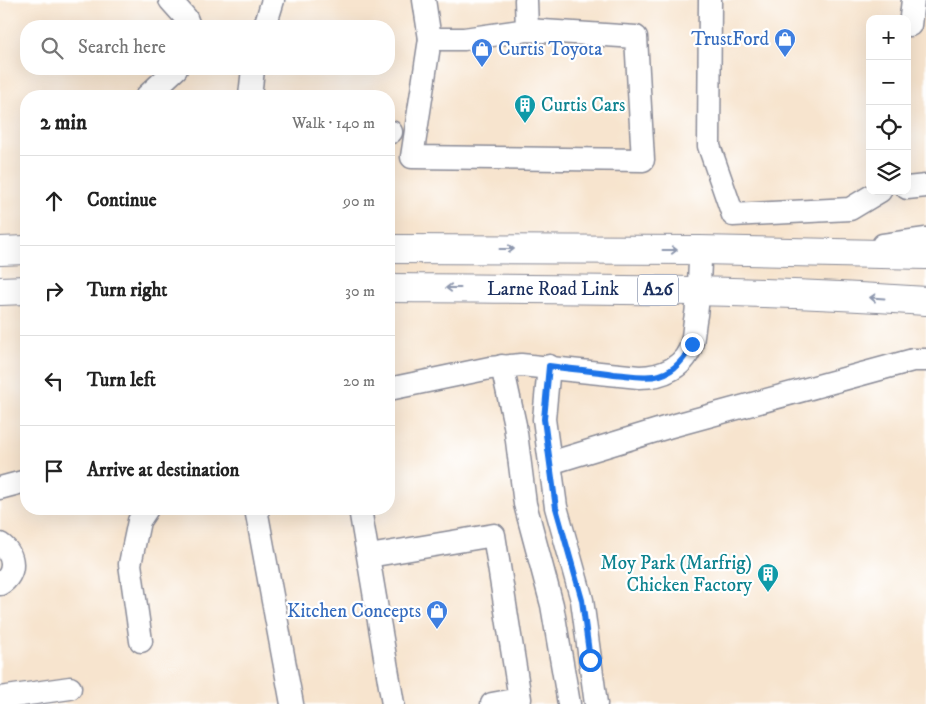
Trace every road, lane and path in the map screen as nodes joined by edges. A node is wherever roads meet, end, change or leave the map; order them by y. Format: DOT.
graph roads {
  1 [pos="170,0"];
  2 [pos="273,0"];
  3 [pos="424,0"];
  4 [pos="526,0"];
  5 [pos="710,0"];
  6 [pos="914,0"];
  7 [pos="911,19"];
  8 [pos="187,20"];
  9 [pos="267,20"];
  10 [pos="527,30"];
  11 [pos="430,39"];
  12 [pos="170,75"];
  13 [pos="252,75"];
  14 [pos="153,90"];
  15 [pos="251,90"];
  16 [pos="926,186"];
  17 [pos="911,188"];
  18 [pos="873,195"];
  19 [pos="926,239"];
  20 [pos="395,249"];
  21 [pos="0,250"];
  22 [pos="20,250"];
  23 [pos="700,250"];
  24 [pos="827,253"];
  25 [pos="926,255"];
  26 [pos="395,288"];
  27 [pos="20,290"];
  28 [pos="0,291"];
  29 [pos="699,291"];
  30 [pos="926,301"];
  31 [pos="926,360"];
  32 [pos="502,366"];
  33 [pos="549,366"];
  34 [pos="395,388"];
  35 [pos="550,463"];
  36 [pos="20,483"];
  37 [pos="0,488"];
  38 [pos="143,515"];
  39 [pos="257,515"];
  40 [pos="361,515"];
  41 [pos="0,544"];
  42 [pos="369,556"];
  43 [pos="0,584"];
  44 [pos="142,641"];
  45 [pos="70,688"];
  46 [pos="0,698"];
  47 [pos="292,704"];
  48 [pos="393,704"];
  49 [pos="492,704"];
  50 [pos="569,704"];
  51 [pos="596,704"];
  1 -- 8 [label="street"];
  2 -- 9 [label="street"];
  3 -- 11 [label="street"];
  4 -- 10 [label="street"];
  5 -- 18 [label="street"];
  6 -- 7 [label="street"];
  10 -- 11 [label="street"];
  10 -- 11 [label="street"];
  12 -- 14 [label="street"];
  13 -- 15 [label="street"];
  16 -- 17 [label="street"];
  19 -- 24 [label="street"];
  20 -- 23 [label="main road, Larne Road Link / A26, one-way"];
  21 -- 22 [label="main road"];
  23 -- 24 [label="main road, Larne Road Link / A26"];
  23 -- 29 [label="street"];
  24 -- 25 [label="main road, Larne Road Link / A26"];
  29 -- 26 [label="main road, Larne Road Link / A26, one-way"];
  27 -- 28 [label="main road"];
  30 -- 29 [label="main road, Larne Road Link / A26, one-way"];
  29 -- 33 [label="street"];
  31 -- 35 [label="street"];
  32 -- 33 [label="street"];
  32 -- 34 [label="street"];
  32 -- 50 [label="street"];
  33 -- 35 [label="street"];
  35 -- 51 [label="street"];
  36 -- 37 [label="street"];
  38 -- 44 [label="street"];
  39 -- 47 [label="street"];
  40 -- 42 [label="street"];
  41 -- 43 [label="street"];
  42 -- 48 [label="street"];
  42 -- 49 [label="street"];
  45 -- 46 [label="street"];
}
